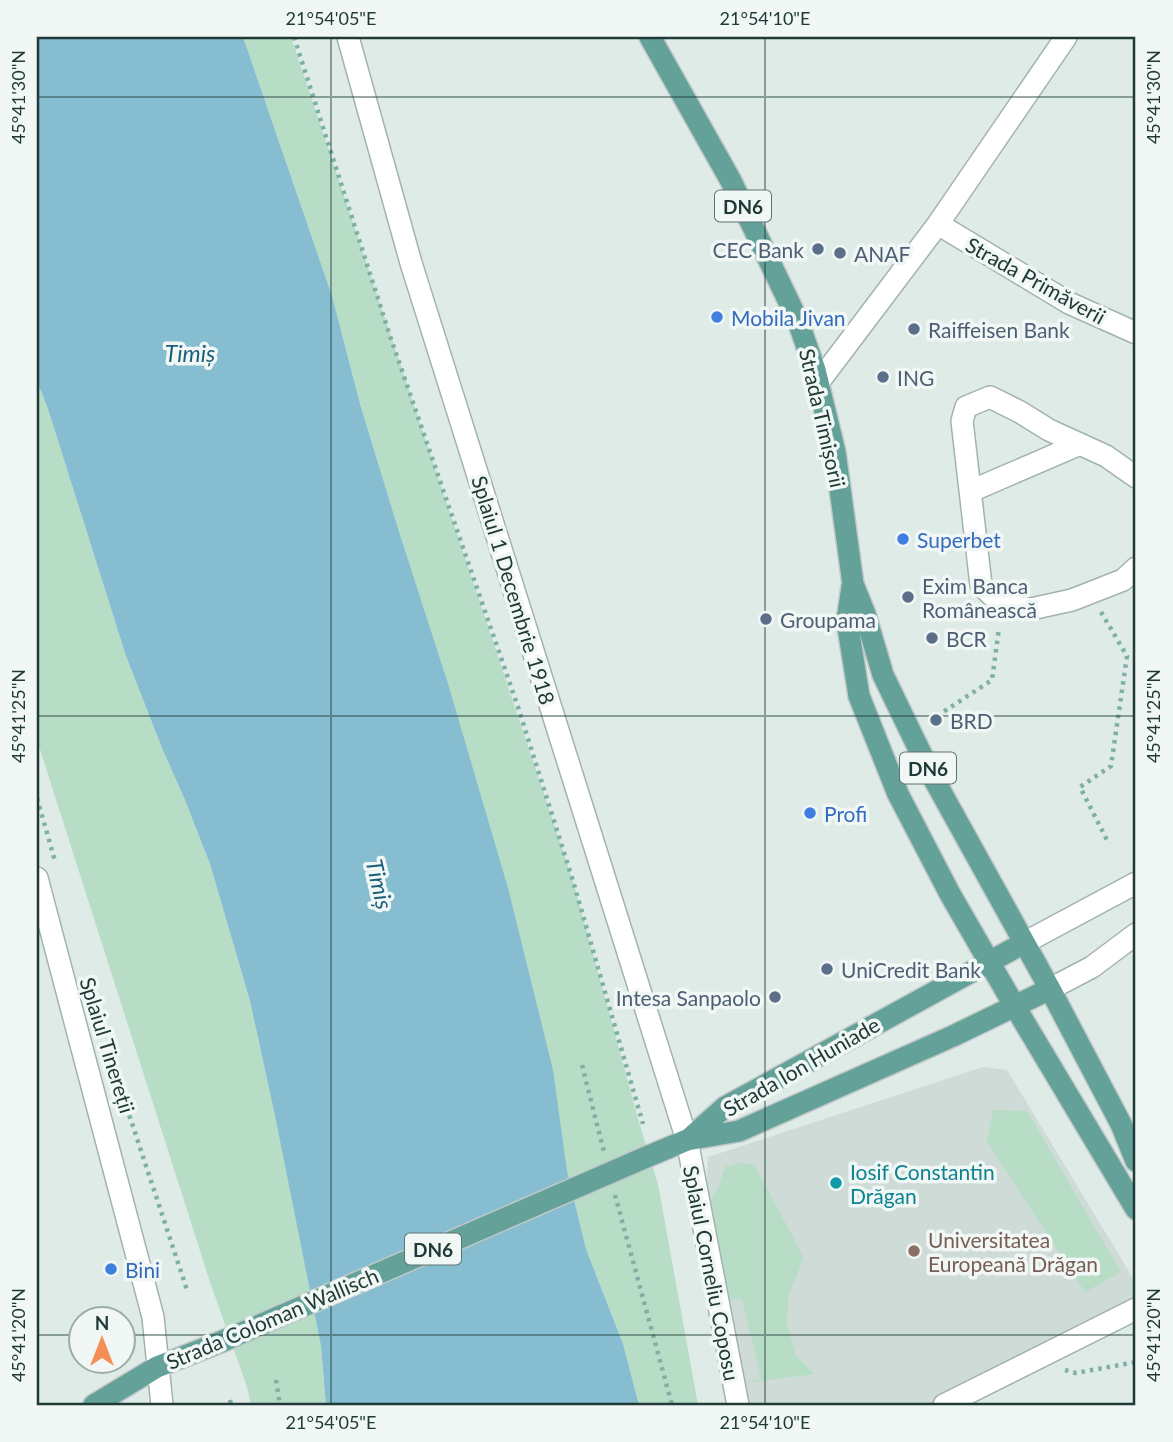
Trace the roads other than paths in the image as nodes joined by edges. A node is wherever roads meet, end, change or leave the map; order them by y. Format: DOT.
graph roads {
  1 [pos="348,37"];
  2 [pos="650,37"];
  3 [pos="1066,37"];
  4 [pos="938,224"];
  5 [pos="1136,333"];
  6 [pos="818,383"];
  7 [pos="1080,444"];
  8 [pos="1136,477"];
  9 [pos="971,491"];
  10 [pos="1136,568"];
  11 [pos="853,584"];
  12 [pos="37,878"];
  13 [pos="1136,883"];
  14 [pos="1136,934"];
  15 [pos="1024,943"];
  16 [pos="990,962"];
  17 [pos="1050,989"];
  18 [pos="1014,1005"];
  19 [pos="687,1140"];
  20 [pos="1136,1161"];
  21 [pos="1136,1209"];
  22 [pos="1136,1309"];
  23 [pos="157,1367"];
  24 [pos="94,1405"];
  25 [pos="162,1405"];
  26 [pos="738,1405"];
  27 [pos="944,1405"];
  1 -- 19 [label="street, Splaiul 1 Decembrie 1918"];
  2 -- 6 [label="main road, Strada Timișorii / DN6"];
  3 -- 4 [label="street"];
  4 -- 5 [label="street, Strada Primăverii"];
  4 -- 6 [label="street"];
  6 -- 11 [label="main road, Strada Timișorii / DN6"];
  7 -- 8 [label="street"];
  7 -- 9 [label="street"];
  7 -- 9 [label="street"];
  9 -- 10 [label="street"];
  11 -- 15 [label="main road, Strada Timișorii / DN6"];
  11 -- 16 [label="main road, Strada Timișorii / DN6"];
  12 -- 23 [label="street, Splaiul Tinereții"];
  13 -- 15 [label="street, Strada Ion Huniade"];
  14 -- 17 [label="street, Strada Ion Huniade"];
  15 -- 16 [label="main road, Strada Ion Huniade / DN6"];
  15 -- 17 [label="main road, Strada Timișorii / DN6"];
  16 -- 18 [label="main road, Strada Timișorii / DN6"];
  16 -- 19 [label="main road, Strada Ion Huniade / DN6"];
  17 -- 18 [label="main road, Strada Ion Huniade"];
  17 -- 20 [label="main road, DN6"];
  18 -- 19 [label="main road, Strada Ion Huniade / DN6"];
  18 -- 21 [label="main road, DN6"];
  19 -- 23 [label="main road, Strada Coloman Wallisch / DN6, bridge"];
  19 -- 26 [label="street, Splaiul Corneliu Coposu"];
  22 -- 27 [label="street"];
  23 -- 24 [label="main road, Strada Coloman Wallisch / DN6"];
  23 -- 25 [label="street, Splaiul Tinereții"];
}
